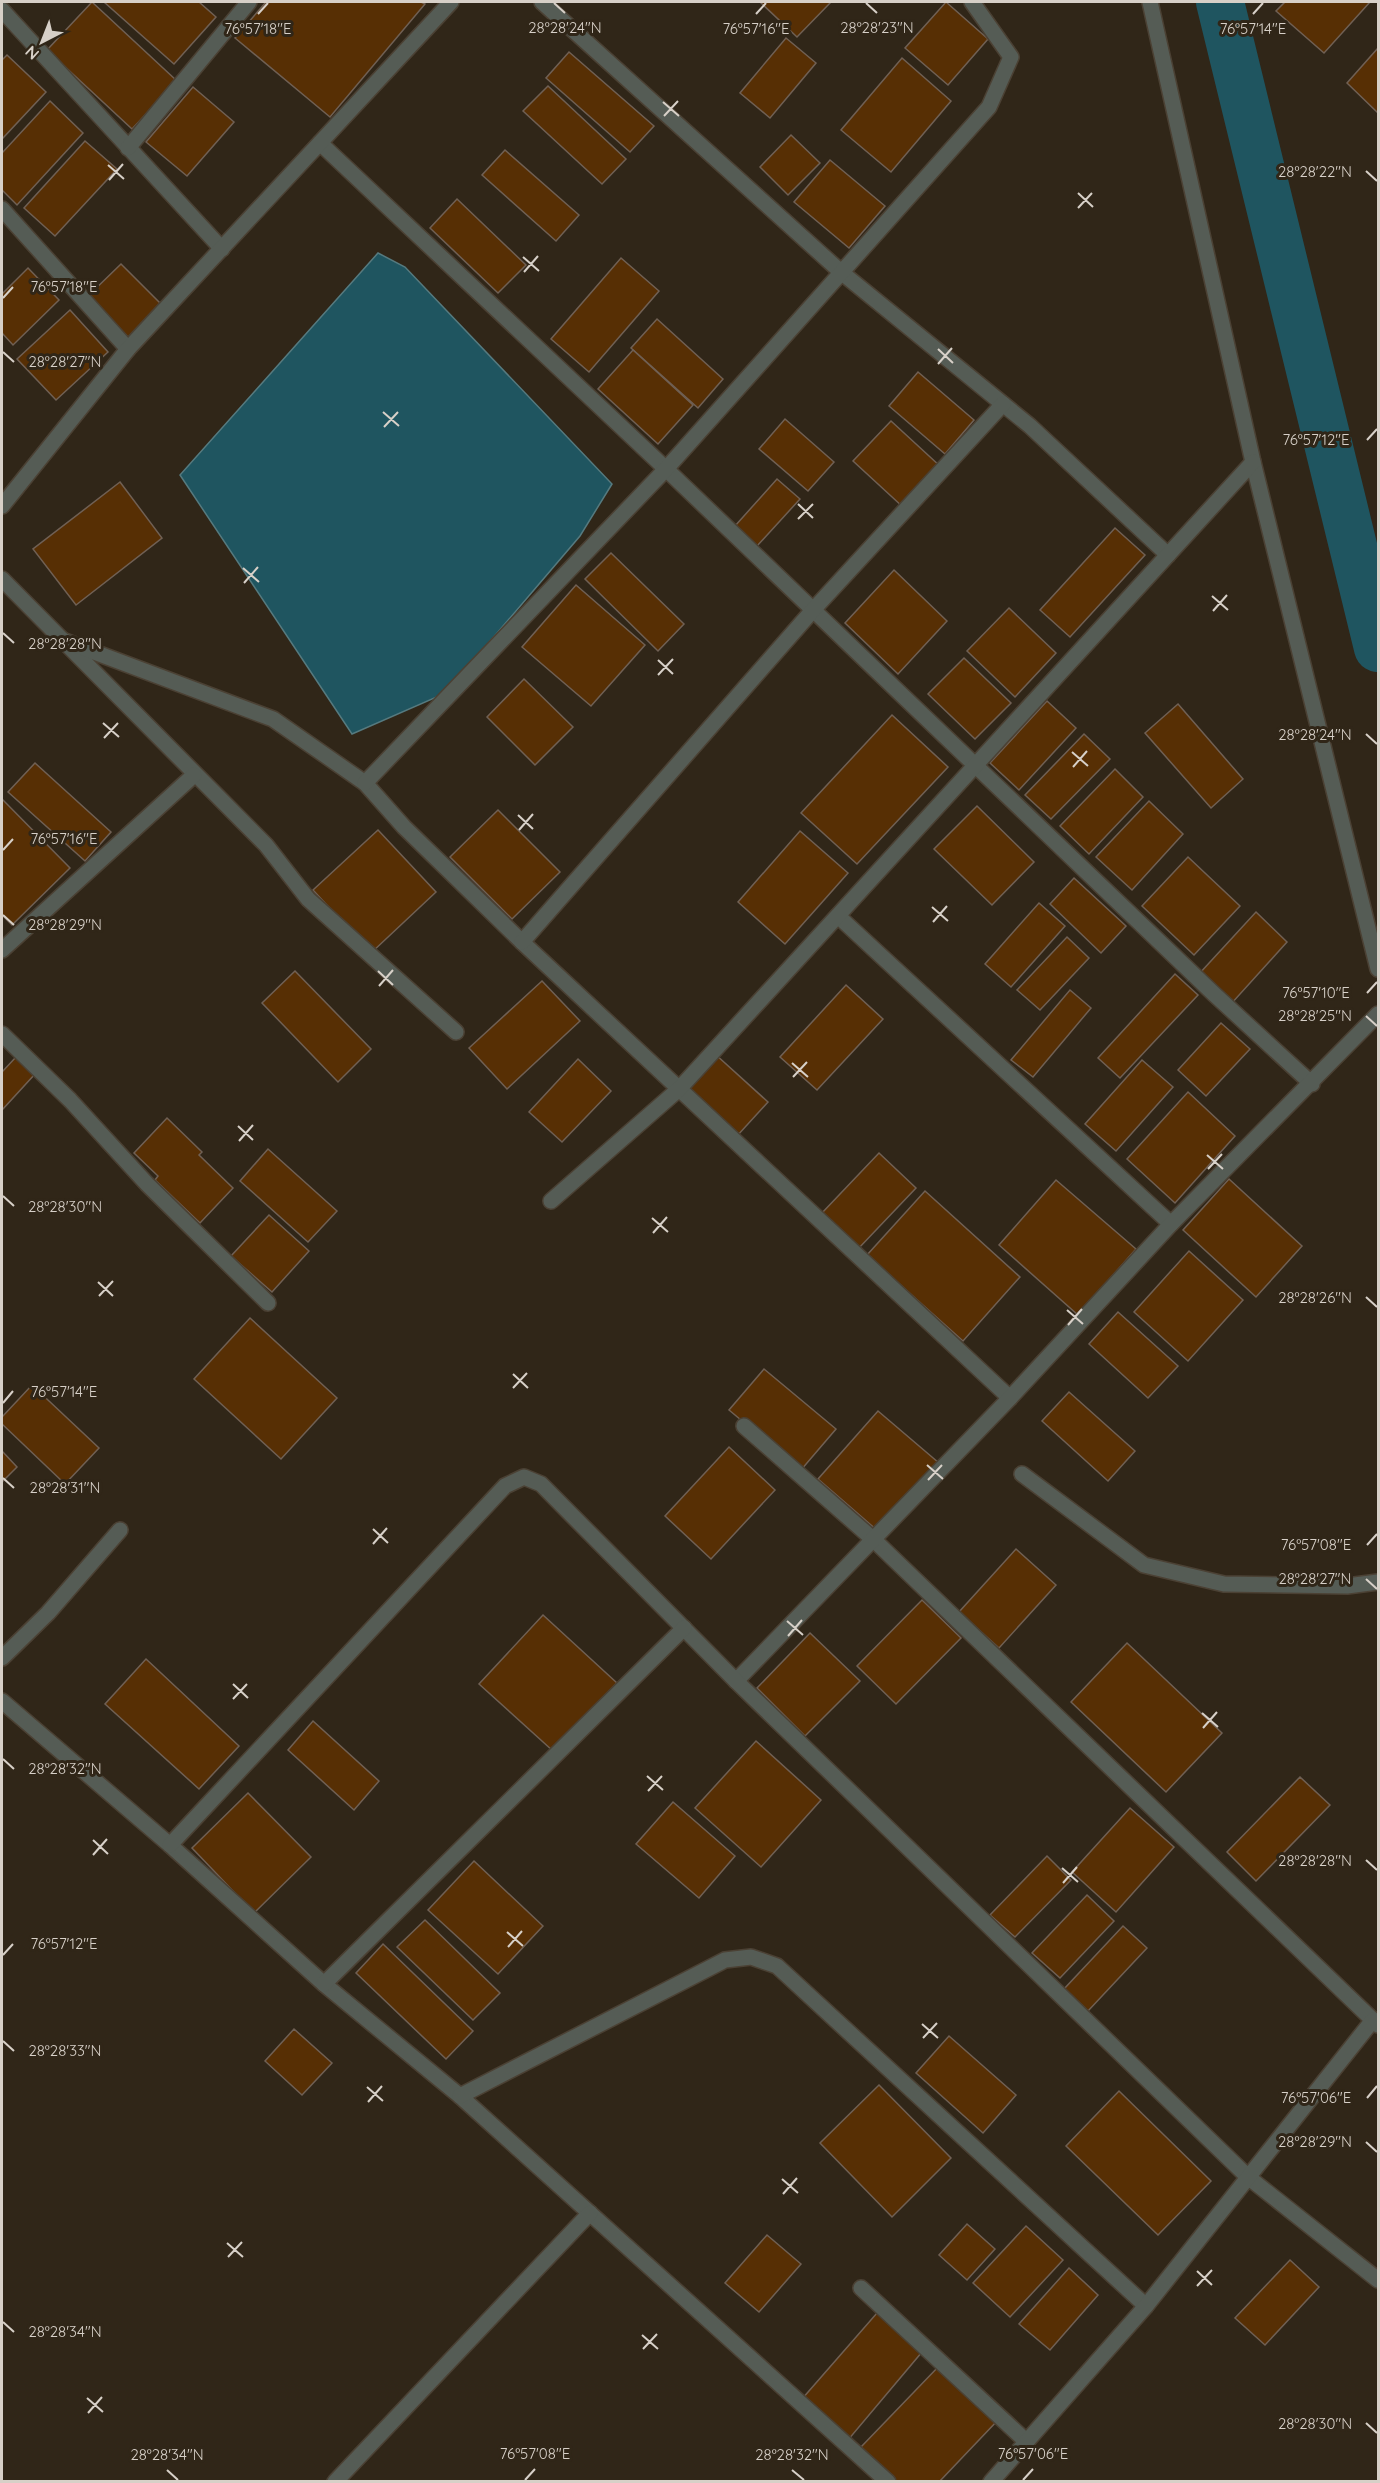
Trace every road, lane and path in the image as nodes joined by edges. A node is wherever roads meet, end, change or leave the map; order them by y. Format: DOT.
graph roads {
  1 [pos="249,2"];
  2 [pos="451,2"];
  3 [pos="542,2"];
  4 [pos="972,2"];
  5 [pos="1150,2"];
  6 [pos="2,10"];
  7 [pos="320,143"];
  8 [pos="128,148"];
  9 [pos="2,209"];
  10 [pos="222,249"];
  11 [pos="841,272"];
  12 [pos="128,349"];
  13 [pos="1004,404"];
  14 [pos="1253,462"];
  15 [pos="666,469"];
  16 [pos="2,506"];
  17 [pos="1168,555"];
  18 [pos="2,579"];
  19 [pos="813,610"];
  20 [pos="62,640"];
  21 [pos="975,765"];
  22 [pos="194,774"];
  23 [pos="365,783"];
  24 [pos="838,916"];
  25 [pos="522,942"];
  26 [pos="2,950"];
  27 [pos="1378,969"];
  28 [pos="1378,1014"];
  29 [pos="456,1032"];
  30 [pos="2,1034"];
  31 [pos="1312,1084"];
  32 [pos="679,1089"];
  33 [pos="551,1201"];
  34 [pos="1171,1224"];
  35 [pos="268,1303"];
  36 [pos="1010,1398"];
  37 [pos="744,1426"];
  38 [pos="1022,1474"];
  39 [pos="120,1530"];
  40 [pos="874,1540"];
  41 [pos="1378,1582"];
  42 [pos="684,1628"];
  43 [pos="2,1658"];
  44 [pos="736,1681"];
  45 [pos="2,1701"];
  46 [pos="170,1845"];
  47 [pos="324,1984"];
  48 [pos="1376,2023"];
  49 [pos="460,2096"];
  50 [pos="1248,2176"];
  51 [pos="590,2213"];
  52 [pos="1378,2280"];
  53 [pos="861,2288"];
  54 [pos="1146,2306"];
  55 [pos="1027,2442"];
  56 [pos="335,2481"];
  57 [pos="888,2481"];
  58 [pos="992,2481"];
  1 -- 8 [label="street"];
  2 -- 7 [label="street"];
  3 -- 11 [label="street"];
  4 -- 11 [label="street"];
  5 -- 14 [label="street"];
  6 -- 8 [label="street"];
  7 -- 10 [label="street"];
  7 -- 15 [label="street"];
  8 -- 10 [label="street"];
  9 -- 12 [label="street"];
  10 -- 12 [label="street"];
  11 -- 13 [label="street"];
  11 -- 15 [label="street"];
  12 -- 16 [label="street"];
  13 -- 17 [label="street"];
  13 -- 19 [label="street"];
  14 -- 17 [label="street"];
  14 -- 27 [label="street"];
  15 -- 19 [label="street"];
  15 -- 23 [label="street"];
  17 -- 21 [label="street"];
  18 -- 20 [label="street"];
  19 -- 21 [label="street"];
  19 -- 25 [label="street"];
  20 -- 22 [label="street"];
  20 -- 23 [label="street"];
  21 -- 24 [label="street"];
  21 -- 31 [label="street"];
  22 -- 26 [label="street"];
  22 -- 29 [label="street"];
  23 -- 25 [label="street"];
  24 -- 32 [label="street"];
  24 -- 34 [label="street"];
  25 -- 32 [label="street"];
  28 -- 31 [label="street"];
  30 -- 35 [label="street"];
  31 -- 34 [label="street"];
  32 -- 33 [label="street"];
  32 -- 36 [label="street"];
  34 -- 36 [label="street"];
  36 -- 40 [label="street"];
  37 -- 40 [label="street"];
  38 -- 41 [label="street"];
  39 -- 43 [label="street"];
  40 -- 44 [label="street"];
  40 -- 48 [label="street"];
  42 -- 44 [label="street"];
  42 -- 46 [label="street"];
  42 -- 47 [label="street"];
  44 -- 50 [label="street"];
  45 -- 46 [label="street"];
  46 -- 47 [label="street"];
  47 -- 49 [label="street"];
  48 -- 50 [label="street"];
  49 -- 51 [label="street"];
  49 -- 54 [label="street"];
  50 -- 52 [label="street"];
  50 -- 54 [label="street"];
  51 -- 56 [label="street"];
  51 -- 57 [label="street"];
  53 -- 55 [label="street"];
  54 -- 55 [label="street"];
  55 -- 58 [label="street"];
}
